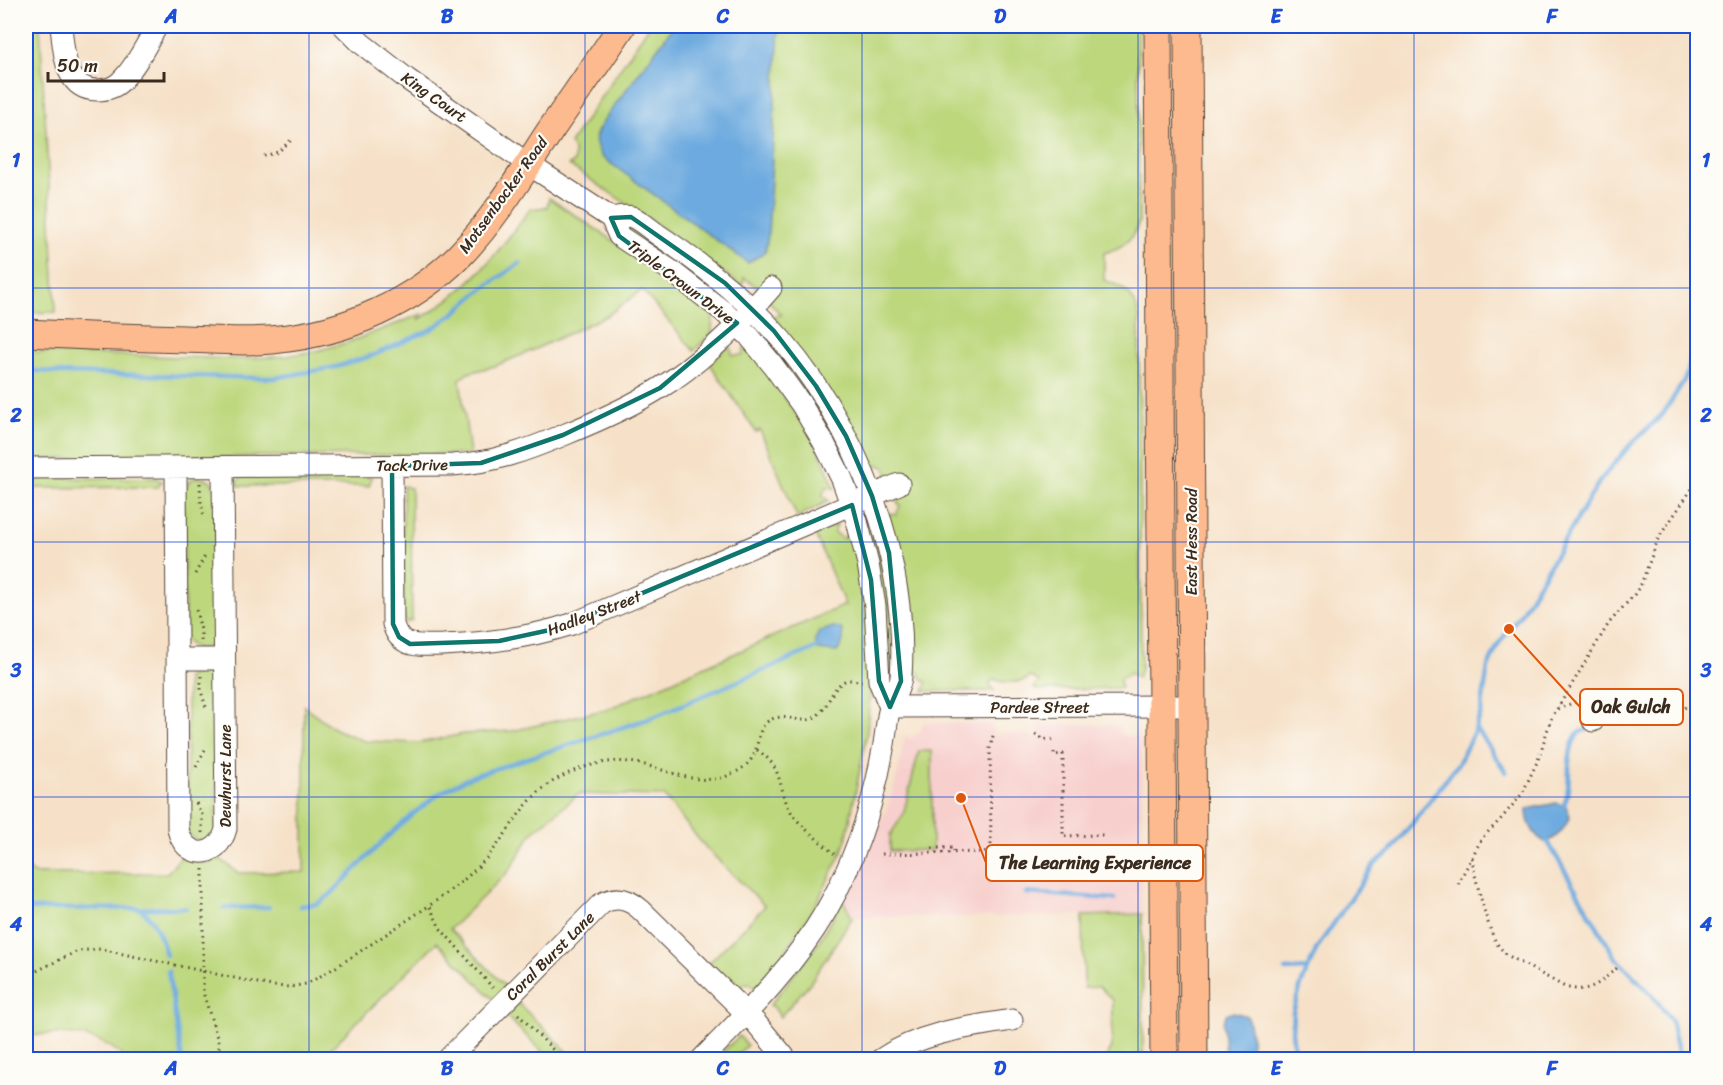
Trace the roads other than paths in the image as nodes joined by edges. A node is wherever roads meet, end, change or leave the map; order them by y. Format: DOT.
graph roads {
  1 [pos="61,26"];
  2 [pos="158,26"];
  3 [pos="344,26"];
  4 [pos="622,26"];
  5 [pos="1158,26"];
  6 [pos="1188,26"];
  7 [pos="528,164"];
  8 [pos="771,288"];
  9 [pos="745,316"];
  10 [pos="26,333"];
  11 [pos="392,466"];
  12 [pos="176,467"];
  13 [pos="223,467"];
  14 [pos="26,468"];
  15 [pos="899,484"];
  16 [pos="872,496"];
  17 [pos="852,504"];
  18 [pos="177,659"];
  19 [pos="224,659"];
  20 [pos="1161,706"];
  21 [pos="1191,706"];
  22 [pos="890,707"];
  23 [pos="747,1014"];
  24 [pos="1012,1020"];
  25 [pos="447,1059"];
  26 [pos="701,1059"];
  27 [pos="787,1059"];
  28 [pos="880,1059"];
  29 [pos="1164,1059"];
  30 [pos="1194,1059"];
  1 -- 2 [label="street"];
  3 -- 7 [label="street, King Court"];
  4 -- 7 [label="main road, Motsenbocker Road"];
  5 -- 20 [label="main road, East Hess Road"];
  6 -- 21 [label="main road, East Hess Road"];
  7 -- 9 [label="street, Triple Crown Drive"];
  7 -- 10 [label="main road, Motsenbocker Road"];
  8 -- 9 [label="street, Tack Drive"];
  9 -- 11 [label="street, Tack Drive"];
  9 -- 16 [label="street, Triple Crown Drive"];
  9 -- 17 [label="street, Triple Crown Drive"];
  11 -- 13 [label="street, Tack Drive"];
  11 -- 17 [label="street, Hadley Street"];
  12 -- 13 [label="street, Tack Drive"];
  12 -- 14 [label="street, Tack Drive"];
  12 -- 18 [label="street, Dewhurst Lane"];
  13 -- 19 [label="street, Dewhurst Lane"];
  15 -- 16 [label="street, Hadley Street"];
  16 -- 17 [label="street, Hadley Street"];
  16 -- 22 [label="street, Triple Crown Drive"];
  17 -- 22 [label="street, Triple Crown Drive"];
  18 -- 19 [label="street"];
  18 -- 19 [label="street, Dewhurst Lane"];
  20 -- 21 [label="street, Pardee Street"];
  20 -- 22 [label="street, Pardee Street"];
  20 -- 29 [label="main road, East Hess Road"];
  21 -- 30 [label="main road, East Hess Road"];
  22 -- 23 [label="street, Triple Crown Drive"];
  23 -- 25 [label="street, Coral Burst Lane"];
  23 -- 26 [label="street, Triple Crown Drive"];
  23 -- 27 [label="street, Coral Burst Lane"];
  24 -- 28 [label="street"];
}
